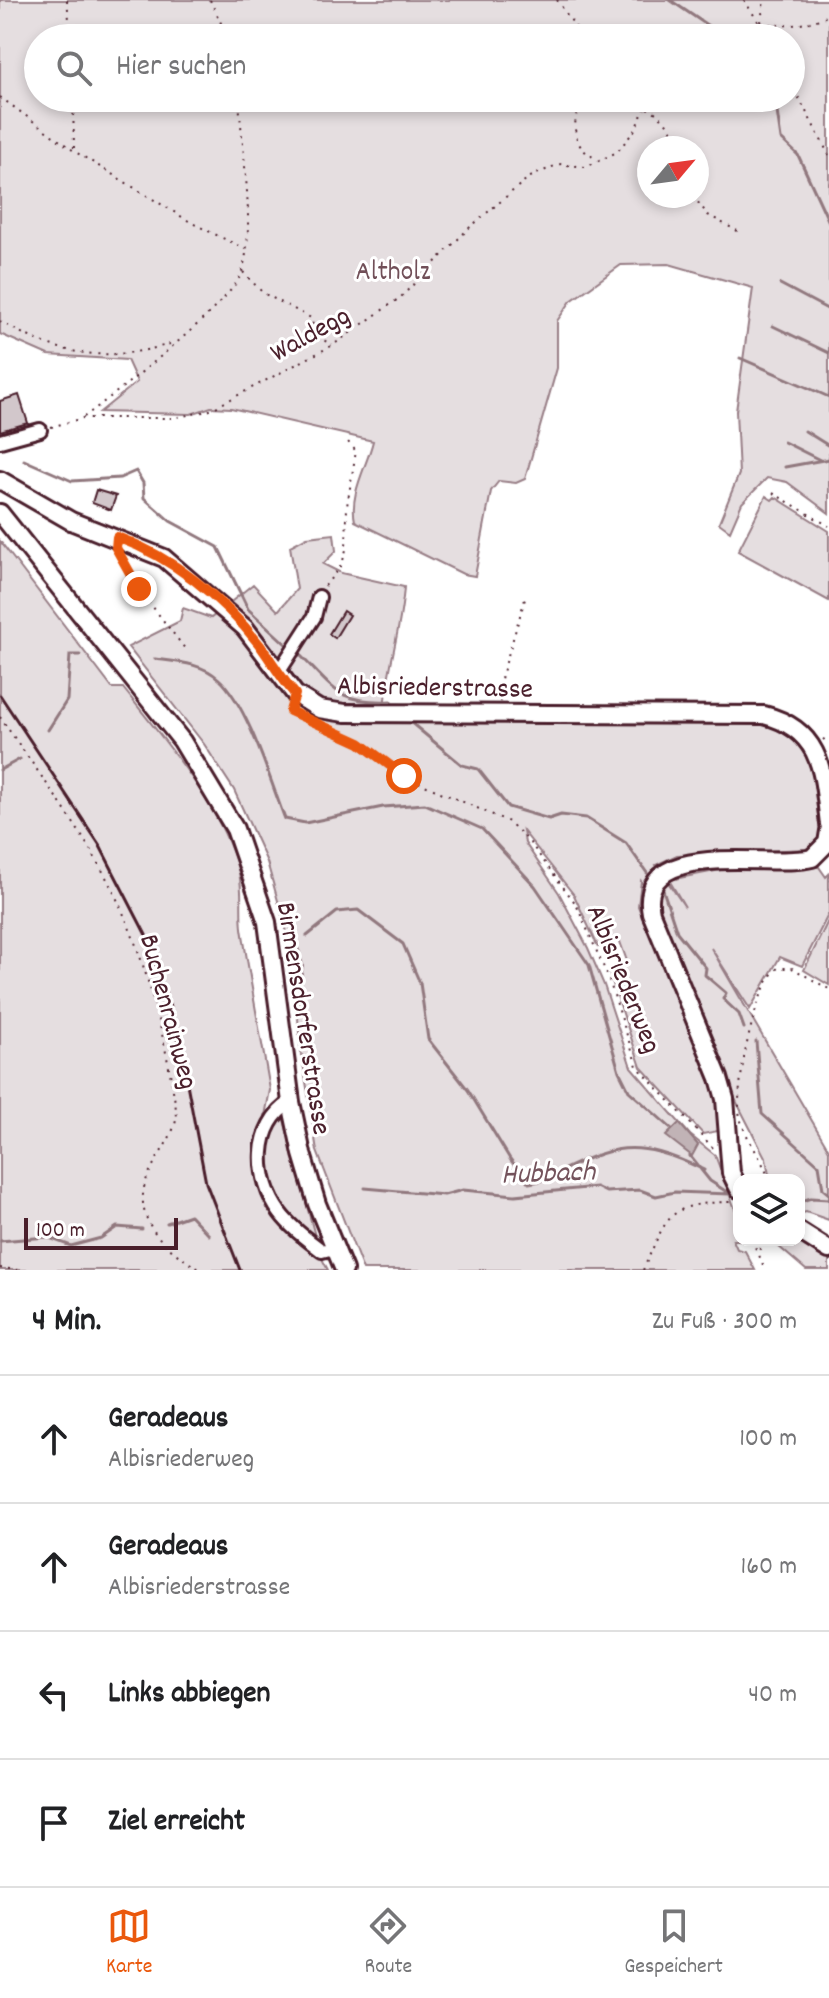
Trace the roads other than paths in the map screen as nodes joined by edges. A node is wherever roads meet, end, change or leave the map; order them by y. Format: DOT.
graph roads {
  1 [pos="40,430"];
  2 [pos="0,441"];
  3 [pos="0,480"];
  4 [pos="0,513"];
  5 [pos="319,597"];
  6 [pos="278,673"];
  7 [pos="829,824"];
  8 [pos="829,831"];
  9 [pos="291,1102"];
  10 [pos="733,1178"];
  11 [pos="805,1235"];
  12 [pos="334,1248"];
  13 [pos="829,1250"];
  14 [pos="344,1270"];
  1 -- 2 [label="lane"];
  3 -- 6 [label="main road, Albisriederstrasse"];
  4 -- 9 [label="main road, Birmensdorferstrasse"];
  5 -- 6 [label="lane"];
  6 -- 7 [label="main road, Albisriederstrasse"];
  8 -- 10 [label="main road"];
  9 -- 12 [label="main road, Birmensdorferstrasse"];
  9 -- 12 [label="lane"];
  11 -- 13 [label="main road"];
  12 -- 14 [label="main road, Birmensdorferstrasse"];
}
